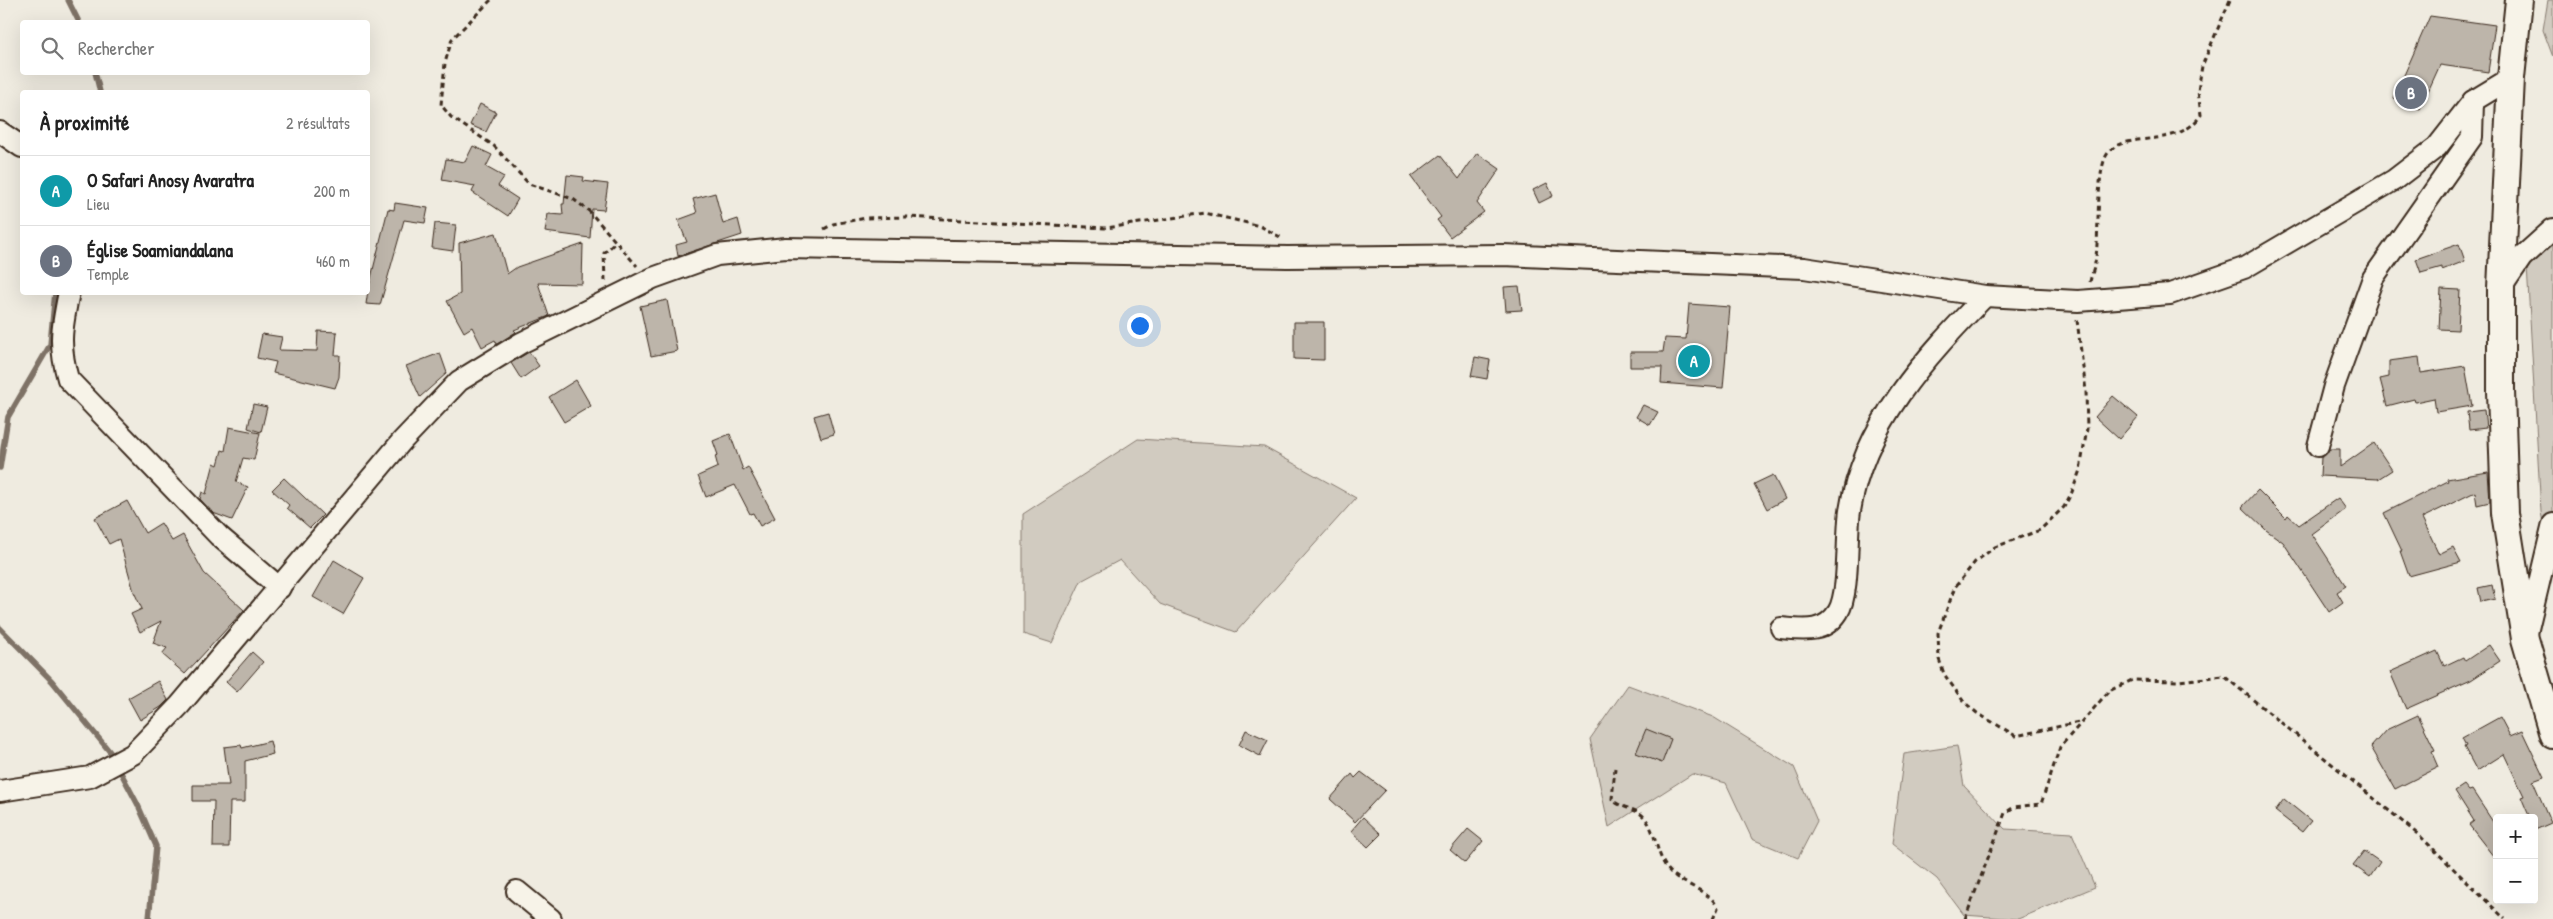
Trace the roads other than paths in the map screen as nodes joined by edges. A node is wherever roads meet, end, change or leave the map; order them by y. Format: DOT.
graph roads {
  1 [pos="2519,0"];
  2 [pos="2511,78"];
  3 [pos="2472,101"];
  4 [pos="0,132"];
  5 [pos="20,146"];
  6 [pos="2553,229"];
  7 [pos="2501,288"];
  8 [pos="68,295"];
  9 [pos="1985,296"];
  10 [pos="2318,446"];
  11 [pos="2553,524"];
  12 [pos="280,588"];
  13 [pos="1781,628"];
  14 [pos="2525,640"];
  15 [pos="2553,735"];
  16 [pos="0,791"];
  17 [pos="517,891"];
  18 [pos="551,919"];
  1 -- 2 [label="main road"];
  2 -- 3 [label="street"];
  2 -- 7 [label="main road"];
  3 -- 9 [label="street"];
  3 -- 10 [label="street"];
  4 -- 5 [label="street"];
  6 -- 7 [label="street"];
  7 -- 14 [label="main road"];
  8 -- 12 [label="street"];
  9 -- 12 [label="street"];
  9 -- 13 [label="street"];
  11 -- 14 [label="street"];
  12 -- 16 [label="street"];
  14 -- 15 [label="main road"];
  17 -- 18 [label="street"];
}
